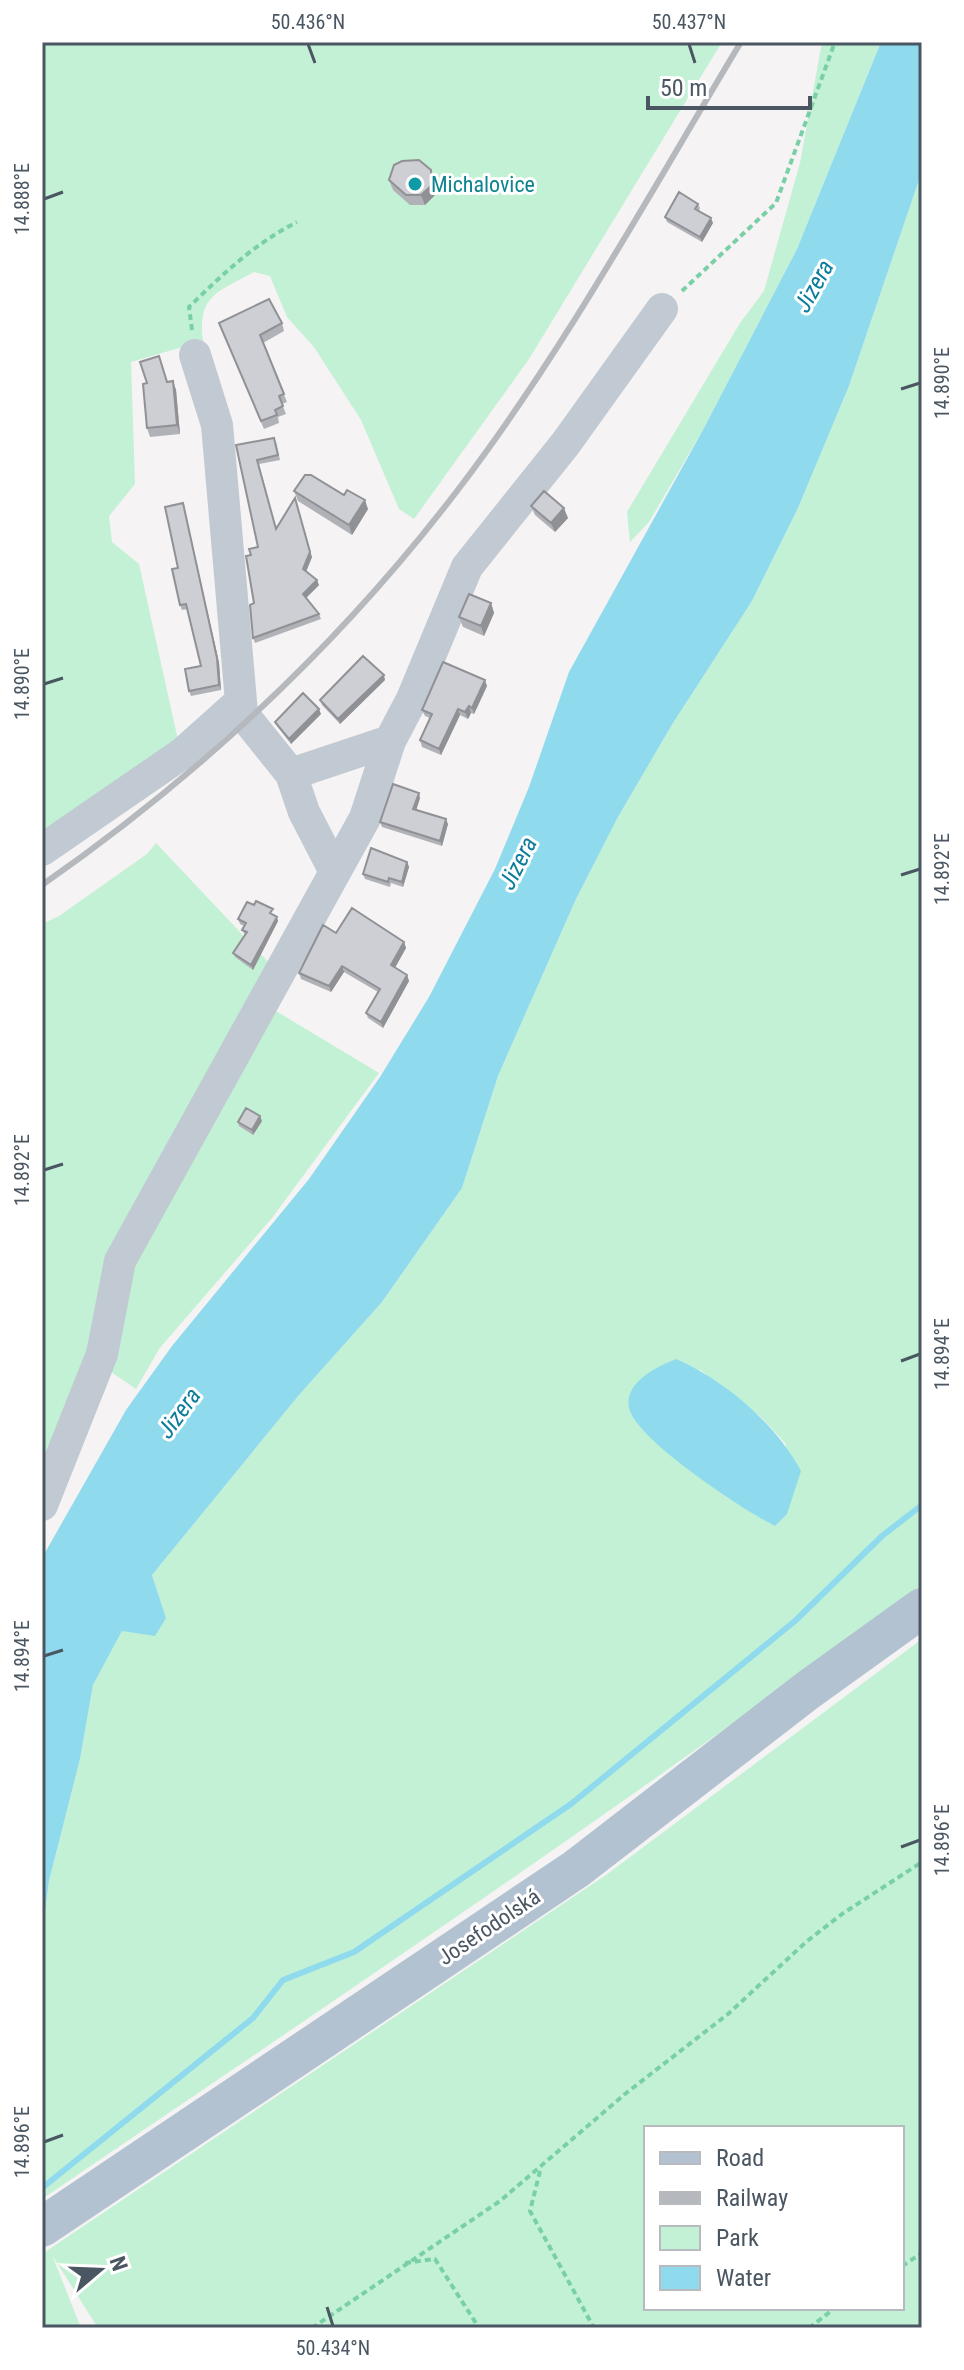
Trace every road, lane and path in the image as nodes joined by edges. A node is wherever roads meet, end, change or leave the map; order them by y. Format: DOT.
graph roads {
  1 [pos="835,42"];
  2 [pos="297,222"];
  3 [pos="662,309"];
  4 [pos="195,355"];
  5 [pos="240,702"];
  6 [pos="390,741"];
  7 [pos="291,774"];
  8 [pos="42,850"];
  9 [pos="335,872"];
  10 [pos="42,1505"];
  11 [pos="922,1608"];
  12 [pos="922,1862"];
  13 [pos="540,2169"];
  14 [pos="42,2227"];
  15 [pos="922,2253"];
  16 [pos="403,2263"];
  17 [pos="904,2265"];
  18 [pos="832,2310"];
  19 [pos="312,2328"];
  20 [pos="479,2328"];
  21 [pos="594,2328"];
  22 [pos="809,2328"];
  1 -- 3 [label="path"];
  2 -- 4 [label="path"];
  3 -- 6 [label="street"];
  4 -- 5 [label="street"];
  5 -- 7 [label="street"];
  5 -- 8 [label="street"];
  6 -- 7 [label="street"];
  6 -- 9 [label="street"];
  7 -- 9 [label="street"];
  9 -- 10 [label="street"];
  11 -- 14 [label="main road, Josefodolská"];
  12 -- 13 [label="path"];
  13 -- 16 [label="path"];
  13 -- 21 [label="path"];
  15 -- 17 [label="path"];
  16 -- 19 [label="path"];
  16 -- 20 [label="path"];
  18 -- 22 [label="path"];
}
